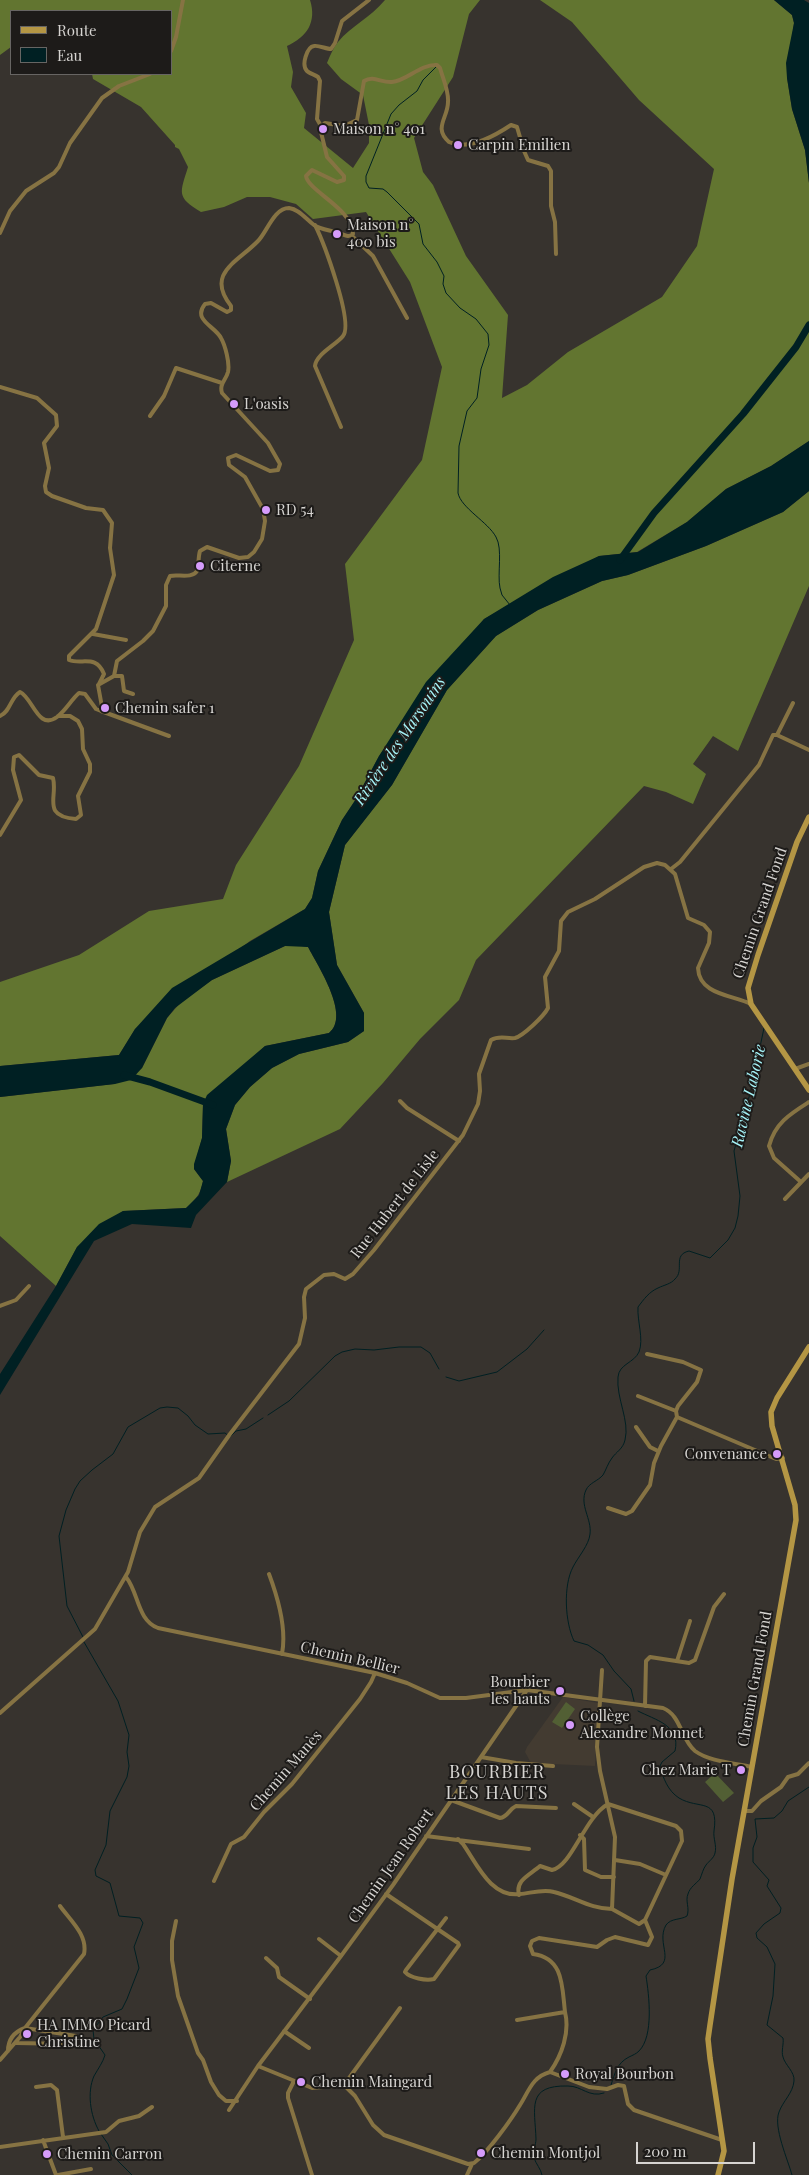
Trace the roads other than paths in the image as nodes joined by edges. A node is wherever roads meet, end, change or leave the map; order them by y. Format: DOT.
graph roads {
  1 [pos="182,0"];
  2 [pos="369,0"];
  3 [pos="172,48"];
  4 [pos="147,75"];
  5 [pos="321,126"];
  6 [pos="315,225"];
  7 [pos="0,233"];
  8 [pos="352,236"];
  9 [pos="556,254"];
  10 [pos="407,318"];
  11 [pos="222,383"];
  12 [pos="0,387"];
  13 [pos="150,416"];
  14 [pos="341,428"];
  15 [pos="93,634"];
  16 [pos="126,640"];
  17 [pos="114,676"];
  18 [pos="98,685"];
  19 [pos="132,694"];
  20 [pos="793,702"];
  21 [pos="101,711"];
  22 [pos="0,716"];
  23 [pos="58,716"];
  24 [pos="777,735"];
  25 [pos="169,736"];
  26 [pos="809,750"];
  27 [pos="809,817"];
  28 [pos="0,835"];
  29 [pos="670,869"];
  30 [pos="751,1004"];
  31 [pos="809,1064"];
  32 [pos="795,1069"];
  33 [pos="809,1090"];
  34 [pos="400,1101"];
  35 [pos="809,1102"];
  36 [pos="459,1141"];
  37 [pos="809,1174"];
  38 [pos="801,1182"];
  39 [pos="785,1199"];
  40 [pos="29,1286"];
  41 [pos="0,1306"];
  42 [pos="809,1347"];
  43 [pos="647,1354"];
  44 [pos="638,1396"];
  45 [pos="676,1411"];
  46 [pos="677,1417"];
  47 [pos="636,1427"];
  48 [pos="658,1451"];
  49 [pos="783,1458"];
  50 [pos="608,1508"];
  51 [pos="269,1574"];
  52 [pos="126,1577"];
  53 [pos="724,1594"];
  54 [pos="690,1621"];
  55 [pos="282,1654"];
  56 [pos="677,1661"];
  57 [pos="602,1670"];
  58 [pos="375,1673"];
  59 [pos="528,1690"];
  60 [pos="600,1700"];
  61 [pos="645,1706"];
  62 [pos="0,1713"];
  63 [pos="481,1757"];
  64 [pos="809,1763"];
  65 [pos="553,1766"];
  66 [pos="752,1767"];
  67 [pos="451,1800"];
  68 [pos="574,1804"];
  69 [pos="608,1804"];
  70 [pos="556,1808"];
  71 [pos="744,1811"];
  72 [pos="593,1817"];
  73 [pos="580,1835"];
  74 [pos="426,1836"];
  75 [pos="458,1839"];
  76 [pos="529,1849"];
  77 [pos="615,1860"];
  78 [pos="666,1875"];
  79 [pos="614,1877"];
  80 [pos="214,1881"];
  81 [pos="386,1894"];
  82 [pos="519,1895"];
  83 [pos="60,1906"];
  84 [pos="612,1909"];
  85 [pos="446,1918"];
  86 [pos="645,1920"];
  87 [pos="176,1921"];
  88 [pos="436,1929"];
  89 [pos="319,1939"];
  90 [pos="341,1956"];
  91 [pos="266,1958"];
  92 [pos="310,1998"];
  93 [pos="400,2008"];
  94 [pos="565,2012"];
  95 [pos="517,2020"];
  96 [pos="25,2028"];
  97 [pos="284,2031"];
  98 [pos="76,2036"];
  99 [pos="16,2043"];
  100 [pos="70,2044"];
  101 [pos="309,2048"];
  102 [pos="8,2051"];
  103 [pos="0,2060"];
  104 [pos="258,2066"];
  105 [pos="550,2072"];
  106 [pos="294,2081"];
  107 [pos="344,2085"];
  108 [pos="36,2087"];
  109 [pos="237,2101"];
  110 [pos="152,2107"];
  111 [pos="230,2110"];
  112 [pos="63,2137"];
  113 [pos="43,2140"];
  114 [pos="722,2140"];
  115 [pos="0,2147"];
  116 [pos="472,2164"];
  117 [pos="91,2169"];
  118 [pos="57,2175"];
  119 [pos="312,2175"];
  120 [pos="467,2175"];
  121 [pos="718,2175"];
  1 -- 3 [label="street"];
  2 -- 5 [label="street"];
  4 -- 7 [label="street"];
  5 -- 8 [label="street"];
  5 -- 9 [label="street"];
  6 -- 8 [label="street"];
  6 -- 11 [label="street"];
  6 -- 14 [label="street"];
  8 -- 10 [label="street"];
  11 -- 13 [label="street"];
  11 -- 17 [label="street"];
  12 -- 15 [label="street"];
  15 -- 16 [label="street"];
  15 -- 18 [label="street"];
  17 -- 18 [label="street"];
  17 -- 19 [label="street"];
  18 -- 21 [label="street"];
  20 -- 24 [label="street"];
  21 -- 23 [label="street"];
  21 -- 25 [label="street"];
  22 -- 23 [label="street"];
  23 -- 28 [label="street"];
  24 -- 26 [label="street"];
  24 -- 29 [label="street"];
  27 -- 30 [label="street, Chemin Grand Fond"];
  29 -- 30 [label="street"];
  29 -- 36 [label="street, Rue Hubert de Lisle"];
  30 -- 32 [label="street"];
  31 -- 32 [label="street"];
  32 -- 33 [label="street"];
  34 -- 36 [label="street"];
  35 -- 38 [label="street"];
  36 -- 52 [label="street, Rue Hubert de Lisle"];
  37 -- 38 [label="street"];
  38 -- 39 [label="street"];
  40 -- 41 [label="street"];
  42 -- 49 [label="street, Chemin Grand Fond"];
  43 -- 45 [label="street"];
  44 -- 45 [label="street"];
  45 -- 46 [label="street"];
  46 -- 48 [label="street"];
  46 -- 49 [label="street"];
  47 -- 48 [label="street"];
  48 -- 50 [label="street"];
  49 -- 66 [label="street, Chemin Grand Fond"];
  51 -- 55 [label="street"];
  52 -- 55 [label="street, Chemin Bellier"];
  52 -- 62 [label="street, Rue Hubert de Lisle"];
  53 -- 56 [label="street"];
  54 -- 56 [label="street"];
  55 -- 58 [label="street, Chemin Bellier"];
  56 -- 61 [label="street"];
  57 -- 60 [label="street"];
  58 -- 59 [label="street, Chemin Bellier"];
  58 -- 80 [label="street, Chemin Manès"];
  59 -- 60 [label="street, Chemin Bellier"];
  59 -- 63 [label="street, Chemin Jean Robert"];
  60 -- 61 [label="street, Chemin Bellier"];
  60 -- 69 [label="street"];
  61 -- 66 [label="street, Chemin Bellier"];
  63 -- 65 [label="street"];
  63 -- 67 [label="street, Chemin Jean Robert"];
  64 -- 71 [label="street"];
  66 -- 71 [label="street, Chemin Grand Fond"];
  67 -- 70 [label="street"];
  67 -- 74 [label="street, Chemin Jean Robert"];
  68 -- 72 [label="street"];
  69 -- 72 [label="street"];
  69 -- 77 [label="street"];
  69 -- 78 [label="street"];
  71 -- 114 [label="street, Chemin Grand Fond"];
  72 -- 73 [label="street"];
  73 -- 79 [label="street"];
  73 -- 82 [label="street"];
  74 -- 75 [label="street"];
  74 -- 81 [label="street, Chemin Jean Robert"];
  75 -- 76 [label="street"];
  75 -- 82 [label="street"];
  77 -- 78 [label="street"];
  77 -- 79 [label="street"];
  78 -- 86 [label="street"];
  79 -- 84 [label="street"];
  81 -- 88 [label="street"];
  81 -- 90 [label="street, Chemin Jean Robert"];
  82 -- 84 [label="street"];
  83 -- 96 [label="street"];
  84 -- 86 [label="street"];
  85 -- 88 [label="street"];
  86 -- 94 [label="street"];
  87 -- 109 [label="street"];
  88 -- 88 [label="street"];
  89 -- 90 [label="street"];
  90 -- 92 [label="street, Chemin Jean Robert"];
  91 -- 92 [label="street"];
  92 -- 97 [label="street, Chemin Jean Robert"];
  93 -- 107 [label="street"];
  94 -- 95 [label="street"];
  94 -- 105 [label="street"];
  96 -- 98 [label="street"];
  96 -- 99 [label="street"];
  96 -- 102 [label="street"];
  97 -- 101 [label="street"];
  97 -- 104 [label="street, Chemin Jean Robert"];
  99 -- 100 [label="street"];
  99 -- 102 [label="street"];
  102 -- 103 [label="street"];
  104 -- 106 [label="street"];
  104 -- 109 [label="street, Chemin Jean Robert"];
  105 -- 114 [label="street"];
  105 -- 116 [label="street"];
  106 -- 107 [label="street"];
  106 -- 119 [label="street"];
  107 -- 116 [label="street"];
  108 -- 112 [label="street"];
  109 -- 111 [label="street, Chemin Jean Robert"];
  110 -- 112 [label="street"];
  112 -- 113 [label="street"];
  113 -- 115 [label="street"];
  113 -- 118 [label="street"];
  114 -- 121 [label="street, Chemin Grand Fond"];
  116 -- 120 [label="street"];
  117 -- 118 [label="street"];
}
